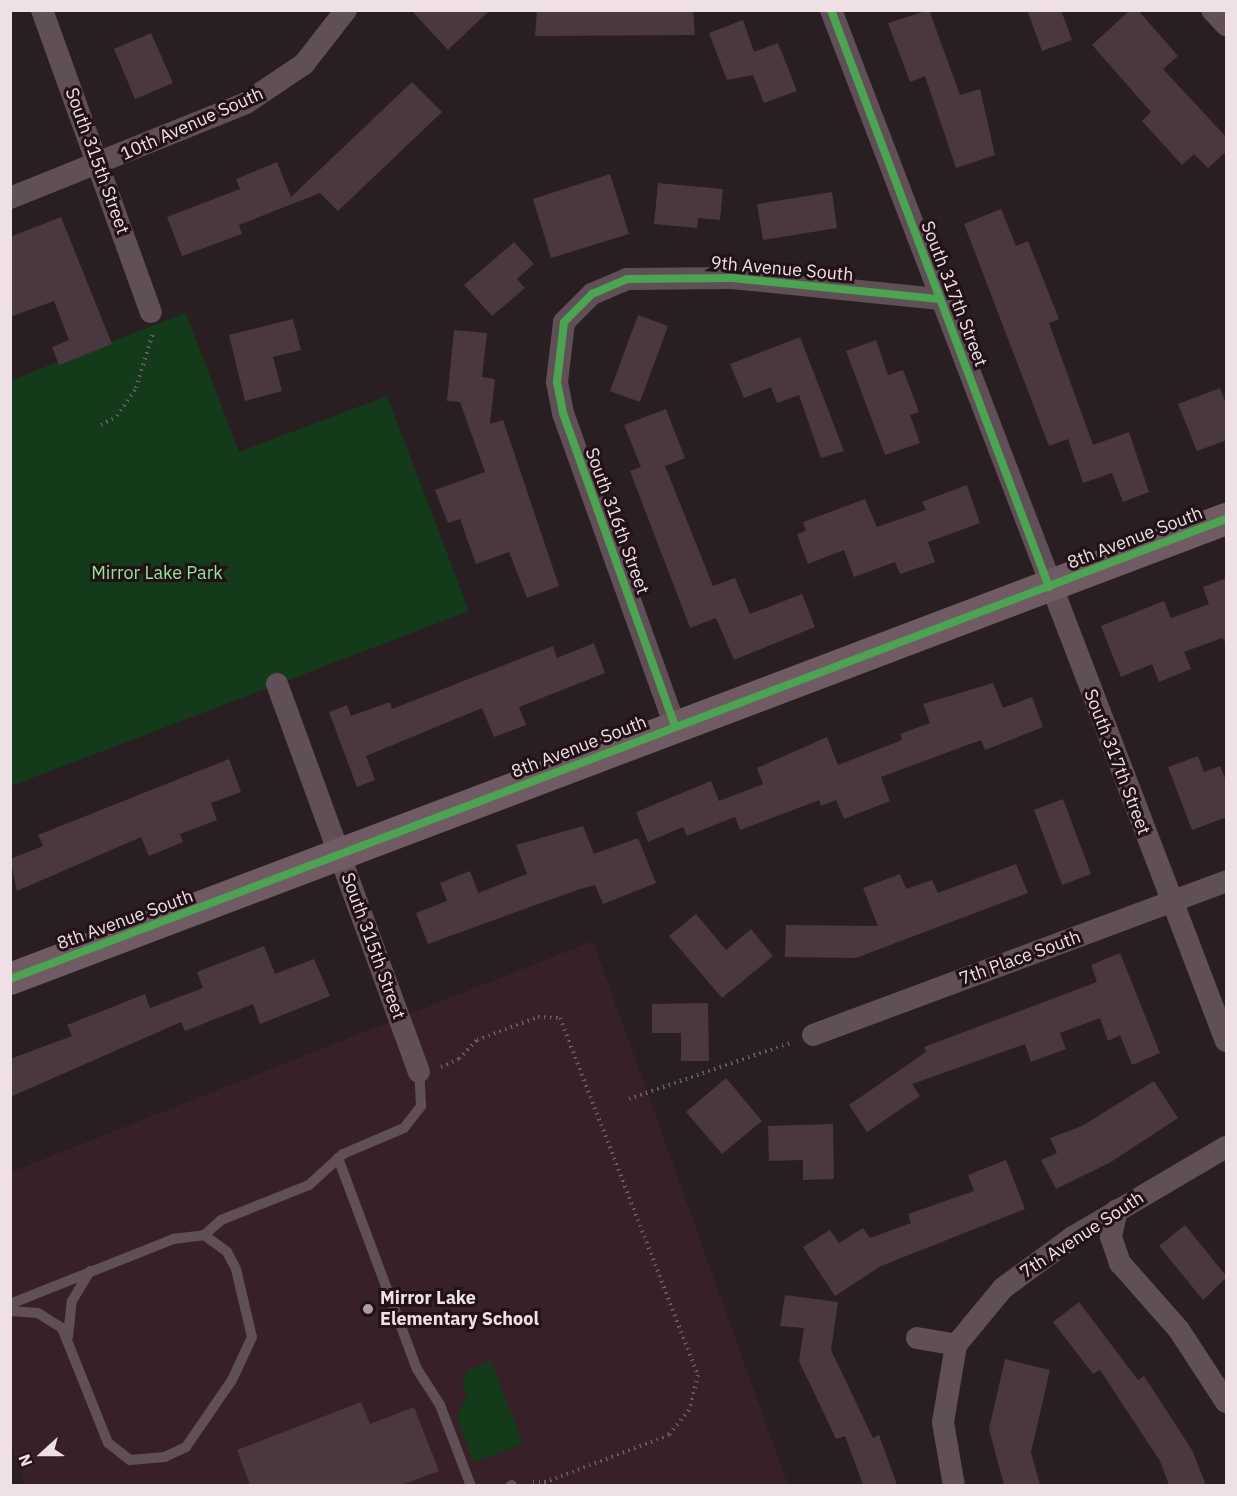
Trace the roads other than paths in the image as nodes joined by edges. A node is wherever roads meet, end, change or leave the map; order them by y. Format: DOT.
graph roads {
  1 [pos="42,10"];
  2 [pos="346,10"];
  3 [pos="831,10"];
  4 [pos="1212,10"];
  5 [pos="1227,25"];
  6 [pos="99,165"];
  7 [pos="10,198"];
  8 [pos="940,299"];
  9 [pos="151,312"];
  10 [pos="564,322"];
  11 [pos="1227,519"];
  12 [pos="1049,587"];
  13 [pos="277,684"];
  14 [pos="675,726"];
  15 [pos="341,855"];
  16 [pos="1227,881"];
  17 [pos="1171,902"];
  18 [pos="10,979"];
  19 [pos="813,1035"];
  20 [pos="1227,1041"];
  21 [pos="419,1074"];
  22 [pos="1227,1147"];
  23 [pos="338,1158"];
  24 [pos="1117,1210"];
  25 [pos="204,1235"];
  26 [pos="90,1271"];
  27 [pos="10,1304"];
  28 [pos="10,1311"];
  29 [pos="917,1338"];
  30 [pos="68,1341"];
  31 [pos="956,1345"];
  32 [pos="1227,1402"];
  33 [pos="471,1485"];
  34 [pos="954,1485"];
  1 -- 6 [label="street, South 315th Street"];
  2 -- 6 [label="street, 10th Avenue South"];
  3 -- 8 [label="street, South 317th Street"];
  4 -- 5 [label="street"];
  6 -- 7 [label="street, 10th Avenue South"];
  6 -- 9 [label="street, South 315th Street"];
  8 -- 10 [label="street, 9th Avenue South"];
  8 -- 12 [label="street, South 317th Street"];
  10 -- 14 [label="street, South 316th Street"];
  11 -- 12 [label="street, 8th Avenue South"];
  12 -- 14 [label="street, 8th Avenue South"];
  12 -- 17 [label="street, South 317th Street"];
  13 -- 15 [label="street, South 315th Street"];
  14 -- 15 [label="street, 8th Avenue South"];
  15 -- 18 [label="street, 8th Avenue South"];
  15 -- 21 [label="street, South 315th Street"];
  16 -- 17 [label="street, 7th Place South"];
  17 -- 19 [label="street, 7th Place South"];
  17 -- 20 [label="street, South 317th Street"];
  21 -- 23 [label="lane"];
  22 -- 24 [label="street, 7th Avenue South"];
  23 -- 25 [label="lane"];
  23 -- 33 [label="lane"];
  24 -- 31 [label="street, 7th Avenue South"];
  24 -- 32 [label="street"];
  25 -- 26 [label="lane"];
  25 -- 30 [label="lane"];
  26 -- 27 [label="lane"];
  26 -- 30 [label="lane"];
  28 -- 30 [label="lane"];
  29 -- 31 [label="street"];
  31 -- 34 [label="street, 7th Avenue South"];
}
